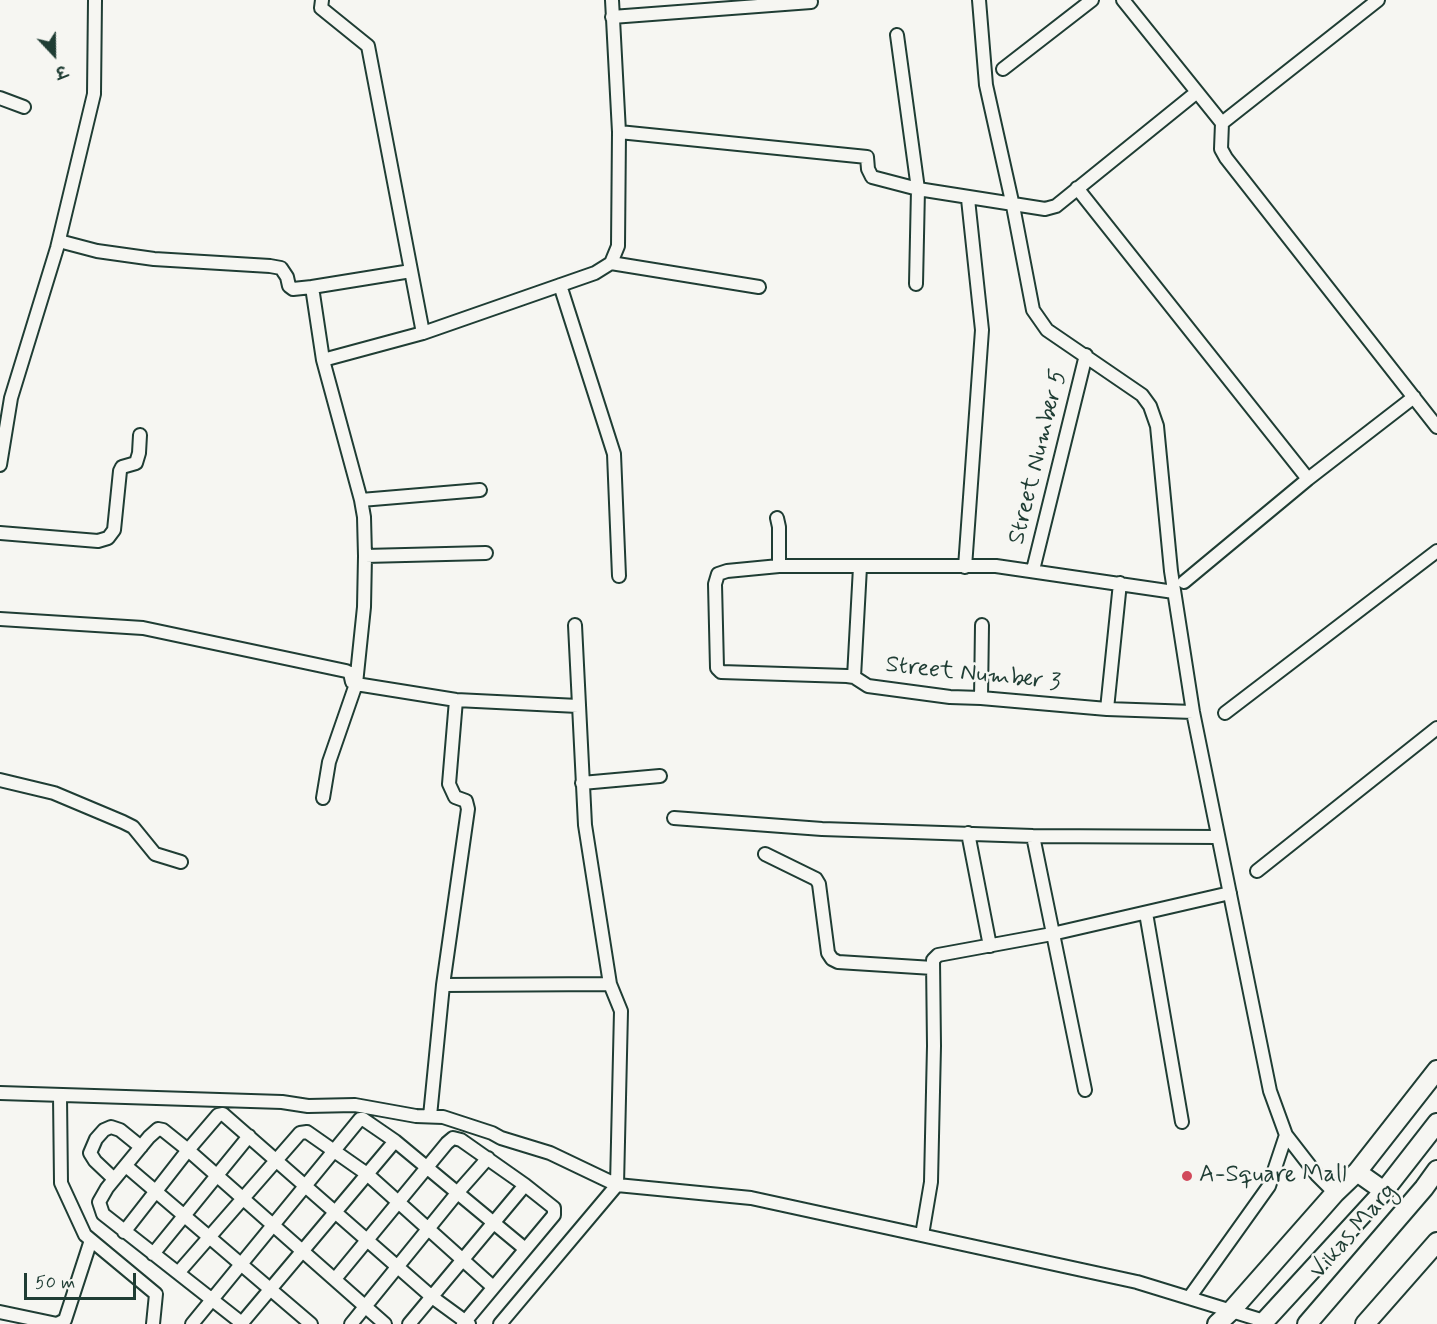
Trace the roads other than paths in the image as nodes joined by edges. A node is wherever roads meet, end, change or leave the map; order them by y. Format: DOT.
graph roads {
  1 [pos="95,0"];
  2 [pos="322,0"];
  3 [pos="612,0"];
  4 [pos="979,0"];
  5 [pos="1092,0"];
  6 [pos="1123,0"];
  7 [pos="1378,0"];
  8 [pos="811,2"];
  9 [pos="612,17"];
  10 [pos="897,35"];
  11 [pos="1003,69"];
  12 [pos="1197,92"];
  13 [pos="0,98"];
  14 [pos="24,107"];
  15 [pos="1222,123"];
  16 [pos="619,132"];
  17 [pos="1077,188"];
  18 [pos="918,189"];
  19 [pos="968,199"];
  20 [pos="1013,206"];
  21 [pos="59,241"];
  22 [pos="611,263"];
  23 [pos="411,271"];
  24 [pos="916,284"];
  25 [pos="560,285"];
  26 [pos="312,287"];
  27 [pos="759,287"];
  28 [pos="423,333"];
  29 [pos="1086,355"];
  30 [pos="323,360"];
  31 [pos="1414,398"];
  32 [pos="1437,427"];
  33 [pos="140,435"];
  34 [pos="0,465"];
  35 [pos="1308,479"];
  36 [pos="480,490"];
  37 [pos="362,500"];
  38 [pos="777,518"];
  39 [pos="0,533"];
  40 [pos="1437,551"];
  41 [pos="486,553"];
  42 [pos="365,556"];
  43 [pos="779,566"];
  44 [pos="860,567"];
  45 [pos="965,567"];
  46 [pos="1033,570"];
  47 [pos="619,576"];
  48 [pos="1184,582"];
  49 [pos="1120,583"];
  50 [pos="1174,592"];
  51 [pos="0,619"];
  52 [pos="575,625"];
  53 [pos="982,625"];
  54 [pos="854,677"];
  55 [pos="356,684"];
  56 [pos="981,698"];
  57 [pos="456,700"];
  58 [pos="578,706"];
  59 [pos="1107,709"];
  60 [pos="1193,712"];
  61 [pos="1225,713"];
  62 [pos="1437,728"];
  63 [pos="660,776"];
  64 [pos="0,780"];
  65 [pos="582,783"];
  66 [pos="324,798"];
  67 [pos="674,818"];
  68 [pos="968,833"];
  69 [pos="1033,836"];
  70 [pos="1218,837"];
  71 [pos="765,854"];
  72 [pos="181,862"];
  73 [pos="1257,871"];
  74 [pos="1230,893"];
  75 [pos="1146,913"];
  76 [pos="1052,934"];
  77 [pos="990,946"];
  78 [pos="933,968"];
  79 [pos="610,984"];
  80 [pos="443,985"];
  81 [pos="1437,1070"];
  82 [pos="1085,1090"];
  83 [pos="0,1093"];
  84 [pos="60,1096"];
  85 [pos="430,1116"];
  86 [pos="1182,1122"];
  87 [pos="1437,1123"];
  88 [pos="1286,1135"];
  89 [pos="249,1136"];
  90 [pos="395,1141"];
  91 [pos="141,1147"];
  92 [pos="188,1150"];
  93 [pos="333,1151"];
  94 [pos="488,1158"];
  95 [pos="277,1161"];
  96 [pos="126,1166"];
  97 [pos="428,1168"];
  98 [pos="1437,1170"];
  99 [pos="1357,1172"];
  100 [pos="367,1174"];
  101 [pos="217,1176"];
  102 [pos="114,1179"];
  103 [pos="525,1185"];
  104 [pos="617,1185"];
  105 [pos="305,1186"];
  106 [pos="155,1191"];
  107 [pos="1384,1191"];
  108 [pos="458,1192"];
  109 [pos="1431,1192"];
  110 [pos="1335,1193"];
  111 [pos="243,1199"];
  112 [pos="398,1203"];
  113 [pos="336,1212"];
  114 [pos="184,1216"];
  115 [pos="495,1222"];
  116 [pos="273,1225"];
  117 [pos="428,1230"];
  118 [pos="124,1232"];
  119 [pos="922,1235"];
  120 [pos="208,1236"];
  121 [pos="91,1240"];
  122 [pos="368,1240"];
  123 [pos="1437,1242"];
  124 [pos="525,1248"];
  125 [pos="303,1251"];
  126 [pos="153,1254"];
  127 [pos="462,1261"];
  128 [pos="241,1264"];
  129 [pos="398,1266"];
  130 [pos="178,1273"];
  131 [pos="335,1279"];
  132 [pos="493,1287"];
  133 [pos="270,1289"];
  134 [pos="432,1297"];
  135 [pos="1189,1298"];
  136 [pos="212,1300"];
  137 [pos="366,1306"];
  138 [pos="1231,1311"];
  139 [pos="0,1312"];
  140 [pos="303,1321"];
  141 [pos="466,1323"];
  142 [pos="1263,1323"];
  143 [pos="153,1324"];
  144 [pos="192,1324"];
  145 [pos="242,1324"];
  146 [pos="351,1324"];
  147 [pos="386,1324"];
  148 [pos="409,1324"];
  149 [pos="500,1324"];
  150 [pos="1217,1324"];
  151 [pos="1307,1324"];
  152 [pos="1365,1324"];
  1 -- 21 [label="street"];
  2 -- 23 [label="street"];
  3 -- 9 [label="street"];
  4 -- 20 [label="street"];
  5 -- 11 [label="street"];
  6 -- 12 [label="street"];
  7 -- 15 [label="street"];
  8 -- 9 [label="street"];
  9 -- 16 [label="street"];
  10 -- 18 [label="street"];
  12 -- 15 [label="street"];
  12 -- 17 [label="street"];
  13 -- 14 [label="street"];
  15 -- 31 [label="street"];
  16 -- 18 [label="street"];
  16 -- 22 [label="street"];
  17 -- 20 [label="street"];
  17 -- 35 [label="street"];
  18 -- 19 [label="street"];
  18 -- 24 [label="street"];
  19 -- 20 [label="street"];
  19 -- 45 [label="street"];
  20 -- 29 [label="street"];
  21 -- 26 [label="street"];
  21 -- 34 [label="street"];
  22 -- 25 [label="street"];
  22 -- 27 [label="street"];
  23 -- 26 [label="street"];
  23 -- 28 [label="street"];
  25 -- 28 [label="street"];
  25 -- 47 [label="street"];
  26 -- 30 [label="street"];
  28 -- 30 [label="street"];
  29 -- 46 [label="street, Street Number 5"];
  29 -- 50 [label="street"];
  30 -- 37 [label="street"];
  31 -- 32 [label="street"];
  31 -- 35 [label="street"];
  33 -- 39 [label="street"];
  35 -- 48 [label="street"];
  36 -- 37 [label="street"];
  37 -- 42 [label="street"];
  38 -- 43 [label="street"];
  40 -- 61 [label="street"];
  41 -- 42 [label="street"];
  42 -- 55 [label="street"];
  43 -- 44 [label="street"];
  43 -- 54 [label="street, Street Number 3"];
  44 -- 45 [label="street"];
  44 -- 54 [label="street"];
  45 -- 46 [label="street"];
  46 -- 49 [label="street"];
  49 -- 50 [label="street"];
  49 -- 59 [label="street"];
  50 -- 60 [label="street"];
  51 -- 55 [label="street"];
  52 -- 58 [label="street"];
  53 -- 56 [label="street"];
  54 -- 56 [label="street, Street Number 3"];
  55 -- 57 [label="street"];
  55 -- 66 [label="street"];
  56 -- 59 [label="street, Street Number 3"];
  57 -- 58 [label="street"];
  57 -- 80 [label="street"];
  58 -- 65 [label="street"];
  59 -- 60 [label="street, Street Number 3"];
  60 -- 70 [label="street"];
  62 -- 73 [label="street"];
  63 -- 65 [label="street"];
  64 -- 72 [label="street"];
  65 -- 79 [label="street"];
  67 -- 68 [label="street"];
  68 -- 69 [label="street"];
  68 -- 77 [label="street"];
  69 -- 70 [label="street"];
  69 -- 76 [label="street"];
  70 -- 74 [label="street"];
  71 -- 78 [label="street"];
  74 -- 75 [label="street"];
  74 -- 88 [label="street"];
  75 -- 76 [label="street"];
  75 -- 86 [label="street"];
  76 -- 77 [label="street"];
  76 -- 82 [label="street"];
  77 -- 78 [label="street"];
  78 -- 119 [label="street"];
  79 -- 80 [label="street"];
  79 -- 104 [label="street"];
  80 -- 85 [label="street"];
  81 -- 99 [label="street"];
  83 -- 84 [label="street"];
  84 -- 85 [label="street"];
  84 -- 121 [label="street"];
  85 -- 104 [label="street"];
  87 -- 107 [label="street, Vikas Marg"];
  88 -- 110 [label="street"];
  88 -- 135 [label="street"];
  89 -- 92 [label="street"];
  89 -- 95 [label="street"];
  89 -- 101 [label="street"];
  90 -- 93 [label="street"];
  90 -- 97 [label="street"];
  90 -- 100 [label="street"];
  91 -- 92 [label="street"];
  91 -- 96 [label="street"];
  91 -- 102 [label="street"];
  92 -- 101 [label="street"];
  92 -- 106 [label="street"];
  93 -- 95 [label="street"];
  93 -- 100 [label="street"];
  93 -- 105 [label="street"];
  94 -- 97 [label="street"];
  94 -- 103 [label="street"];
  94 -- 108 [label="street"];
  95 -- 105 [label="street"];
  95 -- 111 [label="street"];
  96 -- 102 [label="street"];
  96 -- 106 [label="street"];
  97 -- 108 [label="street"];
  97 -- 112 [label="street"];
  98 -- 109 [label="street, Vikas Marg"];
  99 -- 107 [label="street"];
  99 -- 110 [label="street"];
  100 -- 112 [label="street"];
  100 -- 113 [label="street"];
  101 -- 111 [label="street"];
  101 -- 114 [label="street"];
  102 -- 118 [label="street"];
  103 -- 115 [label="street"];
  103 -- 124 [label="street"];
  104 -- 119 [label="street"];
  104 -- 149 [label="street"];
  105 -- 113 [label="street"];
  105 -- 116 [label="street"];
  106 -- 114 [label="street"];
  106 -- 118 [label="street"];
  107 -- 142 [label="street, Vikas Marg"];
  108 -- 115 [label="street"];
  108 -- 117 [label="street"];
  109 -- 151 [label="street, Vikas Marg"];
  110 -- 138 [label="street"];
  111 -- 116 [label="street"];
  111 -- 120 [label="street"];
  112 -- 117 [label="street"];
  112 -- 122 [label="street"];
  113 -- 122 [label="street"];
  113 -- 125 [label="street"];
  114 -- 120 [label="street"];
  114 -- 126 [label="street"];
  115 -- 124 [label="street"];
  115 -- 127 [label="street"];
  116 -- 125 [label="street"];
  116 -- 128 [label="street"];
  117 -- 127 [label="street"];
  117 -- 129 [label="street"];
  118 -- 126 [label="street"];
  119 -- 135 [label="street"];
  120 -- 128 [label="street"];
  120 -- 130 [label="street"];
  121 -- 139 [label="street"];
  121 -- 143 [label="street"];
  122 -- 129 [label="street"];
  122 -- 131 [label="street"];
  123 -- 152 [label="street"];
  124 -- 132 [label="street"];
  125 -- 131 [label="street"];
  125 -- 133 [label="street"];
  126 -- 130 [label="street"];
  127 -- 132 [label="street"];
  127 -- 134 [label="street"];
  128 -- 133 [label="street"];
  128 -- 136 [label="street"];
  129 -- 134 [label="street"];
  129 -- 137 [label="street"];
  130 -- 136 [label="street"];
  131 -- 137 [label="street"];
  132 -- 141 [label="street"];
  133 -- 140 [label="street"];
  133 -- 145 [label="street"];
  134 -- 141 [label="street"];
  134 -- 148 [label="street"];
  135 -- 138 [label="street"];
  136 -- 144 [label="street"];
  136 -- 145 [label="street"];
  137 -- 146 [label="street"];
  137 -- 147 [label="street"];
  138 -- 142 [label="street"];
  138 -- 150 [label="street"];
}
